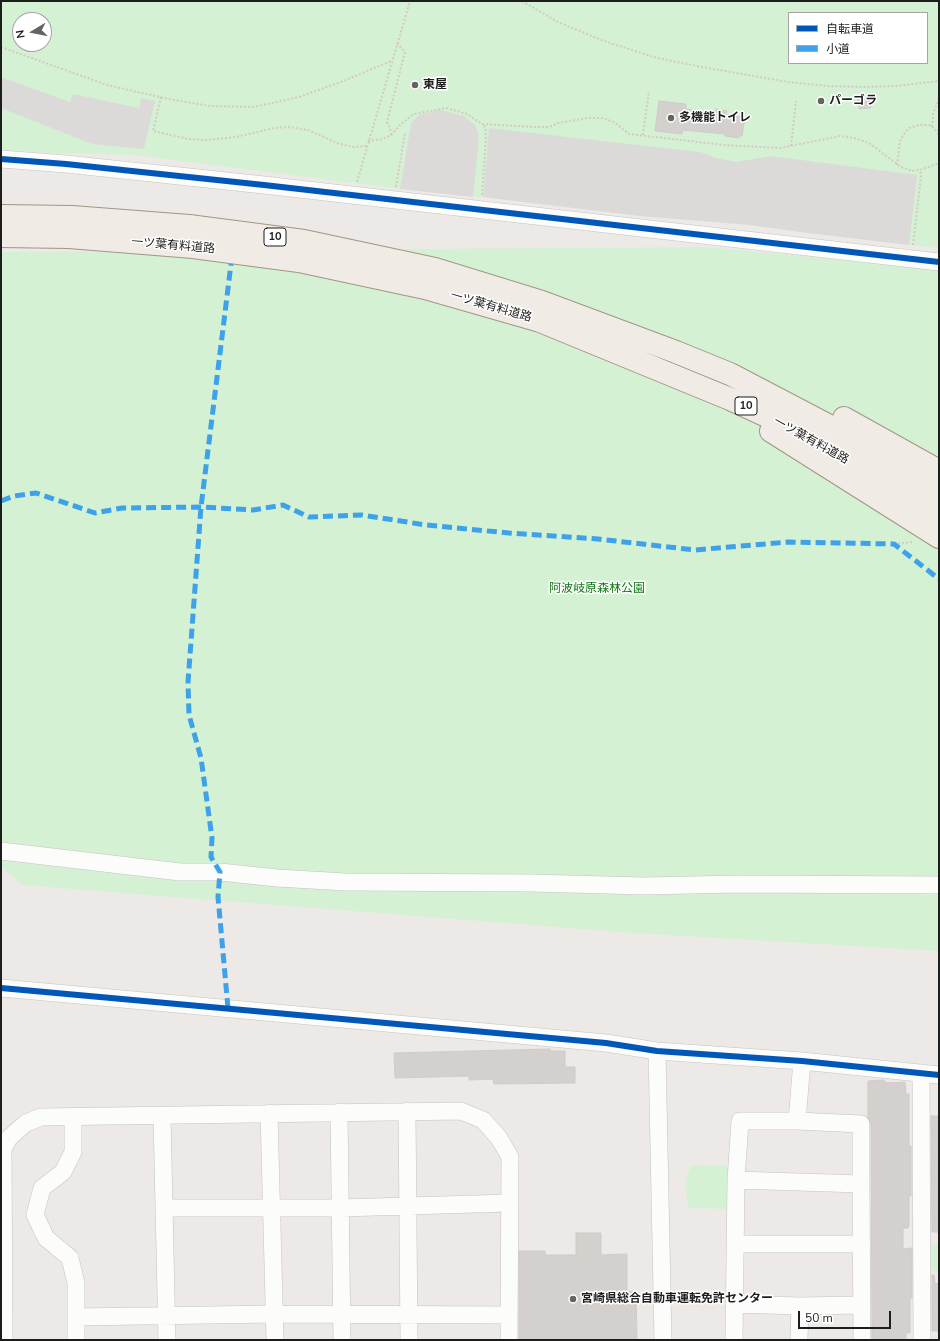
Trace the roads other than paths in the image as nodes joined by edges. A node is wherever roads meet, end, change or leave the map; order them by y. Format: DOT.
graph roads {
  1 [pos="1,159"];
  2 [pos="1,216"];
  3 [pos="1,236"];
  4 [pos="939,262"];
  5 [pos="730,374"];
  6 [pos="730,399"];
  7 [pos="939,471"];
  8 [pos="939,492"];
  9 [pos="939,516"];
  10 [pos="939,537"];
  11 [pos="1,841"];
  12 [pos="1,851"];
  13 [pos="220,872"];
  14 [pos="939,886"];
  15 [pos="1,988"];
  16 [pos="657,1052"];
  17 [pos="802,1061"];
  18 [pos="920,1073"];
  19 [pos="939,1075"];
  20 [pos="407,1111"];
  21 [pos="339,1112"];
  22 [pos="269,1113"];
  23 [pos="162,1116"];
  24 [pos="73,1117"];
  25 [pos="798,1121"];
  26 [pos="736,1180"];
  27 [pos="861,1184"];
  28 [pos="509,1203"];
  29 [pos="408,1205"];
  30 [pos="164,1208"];
  31 [pos="272,1208"];
  32 [pos="341,1208"];
  33 [pos="736,1244"];
  34 [pos="862,1244"];
  35 [pos="734,1304"];
  36 [pos="862,1305"];
  37 [pos="800,1306"];
  38 [pos="275,1314"];
  39 [pos="342,1314"];
  40 [pos="409,1314"];
  41 [pos="167,1315"];
  42 [pos="509,1315"];
  43 [pos="76,1316"];
  44 [pos="4,1340"];
  45 [pos="76,1340"];
  46 [pos="167,1340"];
  47 [pos="275,1340"];
  48 [pos="342,1340"];
  49 [pos="409,1340"];
  50 [pos="509,1340"];
  51 [pos="663,1340"];
  52 [pos="734,1340"];
  53 [pos="799,1340"];
  54 [pos="862,1340"];
  55 [pos="922,1340"];
  1 -- 4 [label="street"];
  2 -- 5 [label="main road, 一ツ葉有料道路 / 10"];
  3 -- 6 [label="main road, 一ツ葉有料道路 / 10"];
  5 -- 7 [label="main road"];
  5 -- 8 [label="main road, 一ツ葉有料道路 / 10"];
  6 -- 9 [label="main road, 一ツ葉有料道路 / 10"];
  6 -- 10 [label="main road"];
  11 -- 13 [label="street"];
  12 -- 13 [label="street"];
  13 -- 14 [label="street"];
  15 -- 16 [label="street"];
  16 -- 17 [label="street"];
  16 -- 51 [label="street"];
  17 -- 18 [label="street"];
  17 -- 25 [label="street"];
  18 -- 19 [label="street"];
  18 -- 55 [label="street"];
  20 -- 21 [label="street"];
  20 -- 28 [label="street"];
  20 -- 29 [label="street"];
  21 -- 22 [label="street"];
  21 -- 32 [label="street"];
  22 -- 23 [label="street"];
  22 -- 31 [label="street"];
  23 -- 24 [label="street"];
  23 -- 30 [label="street"];
  24 -- 43 [label="street"];
  24 -- 44 [label="street"];
  25 -- 26 [label="street"];
  25 -- 27 [label="street"];
  26 -- 27 [label="street"];
  26 -- 33 [label="street"];
  27 -- 34 [label="street"];
  28 -- 29 [label="street"];
  28 -- 42 [label="street"];
  29 -- 32 [label="street"];
  29 -- 40 [label="street"];
  30 -- 31 [label="street"];
  30 -- 41 [label="street"];
  31 -- 32 [label="street"];
  31 -- 38 [label="street"];
  32 -- 39 [label="street"];
  33 -- 34 [label="street"];
  33 -- 35 [label="street"];
  34 -- 36 [label="street"];
  35 -- 37 [label="street"];
  35 -- 52 [label="street"];
  36 -- 37 [label="street"];
  36 -- 54 [label="street"];
  37 -- 53 [label="street"];
  38 -- 39 [label="street"];
  38 -- 41 [label="street"];
  38 -- 47 [label="street"];
  39 -- 40 [label="street"];
  39 -- 48 [label="street"];
  40 -- 42 [label="street"];
  40 -- 49 [label="street"];
  41 -- 43 [label="street"];
  41 -- 46 [label="street"];
  42 -- 50 [label="street"];
  43 -- 45 [label="street"];
}
